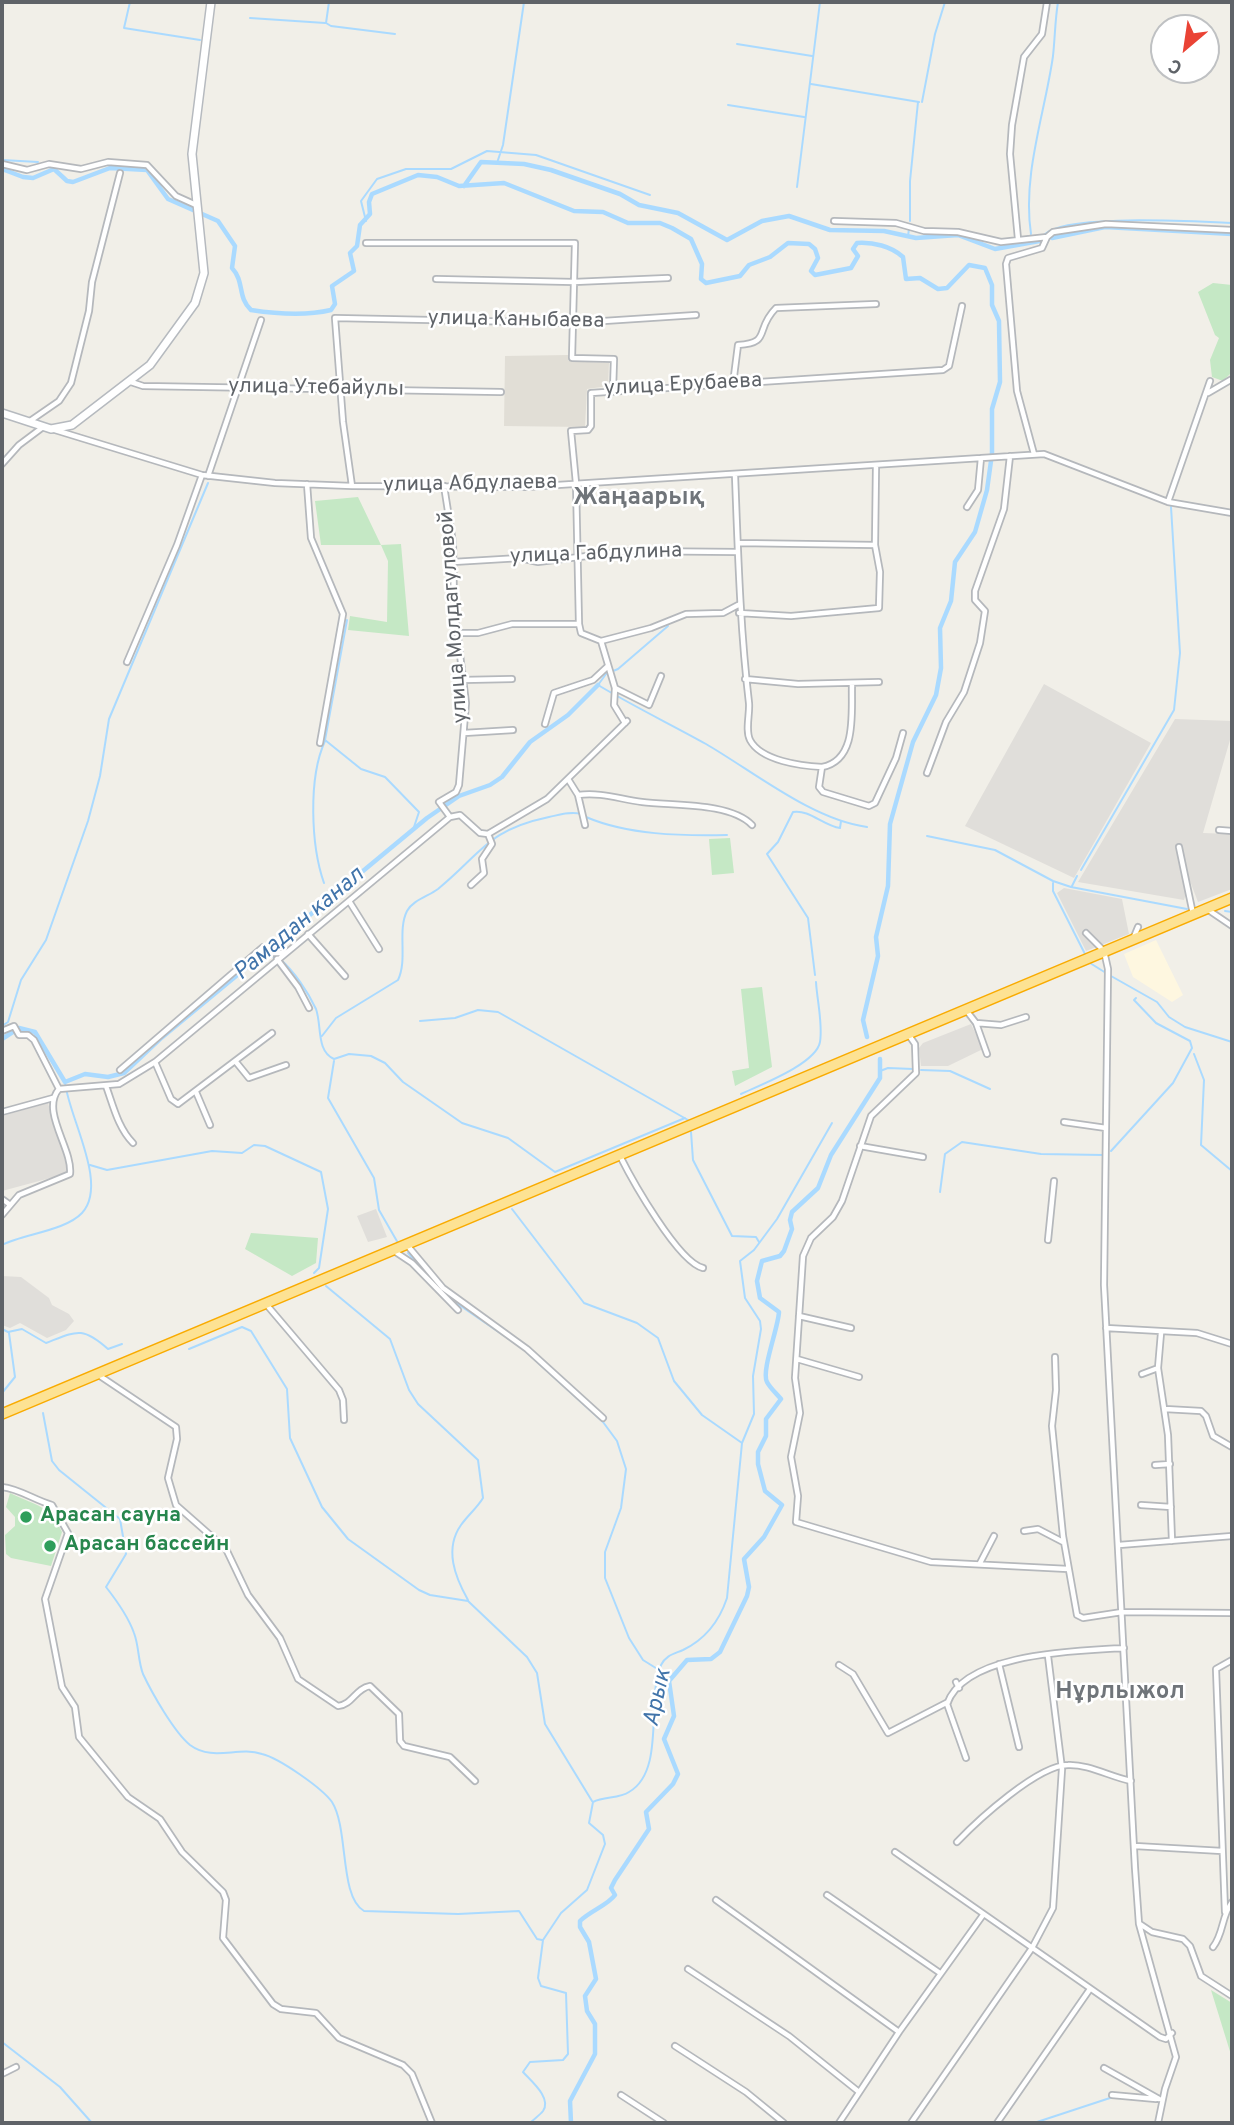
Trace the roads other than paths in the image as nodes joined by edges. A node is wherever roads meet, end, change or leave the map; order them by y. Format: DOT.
graph roads {
  1 [pos="211,2"];
  2 [pos="1047,2"];
  3 [pos="2,164"];
  4 [pos="120,173"];
  5 [pos="197,210"];
  6 [pos="834,221"];
  7 [pos="1232,230"];
  8 [pos="1047,237"];
  9 [pos="1017,239"];
  10 [pos="366,243"];
  11 [pos="668,278"];
  12 [pos="436,279"];
  13 [pos="574,282"];
  14 [pos="876,303"];
  15 [pos="962,306"];
  16 [pos="696,316"];
  17 [pos="261,320"];
  18 [pos="573,323"];
  19 [pos="1232,379"];
  20 [pos="1210,381"];
  21 [pos="131,382"];
  22 [pos="733,384"];
  23 [pos="237,388"];
  24 [pos="340,389"];
  25 [pos="613,390"];
  26 [pos="501,392"];
  27 [pos="1207,394"];
  28 [pos="2,413"];
  29 [pos="29,422"];
  30 [pos="47,428"];
  31 [pos="1034,454"];
  32 [pos="1010,456"];
  33 [pos="981,458"];
  34 [pos="2,464"];
  35 [pos="876,466"];
  36 [pos="735,475"];
  37 [pos="205,476"];
  38 [pos="576,483"];
  39 [pos="307,484"];
  40 [pos="352,486"];
  41 [pos="444,486"];
  42 [pos="1168,502"];
  43 [pos="967,507"];
  44 [pos="1232,513"];
  45 [pos="738,543"];
  46 [pos="875,545"];
  47 [pos="738,552"];
  48 [pos="578,559"];
  49 [pos="453,562"];
  50 [pos="738,605"];
  51 [pos="739,613"];
  52 [pos="579,624"];
  53 [pos="457,633"];
  54 [pos="601,642"];
  55 [pos="127,662"];
  56 [pos="608,666"];
  57 [pos="661,676"];
  58 [pos="512,679"];
  59 [pos="745,679"];
  60 [pos="462,680"];
  61 [pos="879,682"];
  62 [pos="852,684"];
  63 [pos="615,688"];
  64 [pos="545,724"];
  65 [pos="513,730"];
  66 [pos="464,733"];
  67 [pos="903,733"];
  68 [pos="320,743"];
  69 [pos="822,767"];
  70 [pos="927,773"];
  71 [pos="568,779"];
  72 [pos="578,795"];
  73 [pos="450,817"];
  74 [pos="585,825"];
  75 [pos="752,825"];
  76 [pos="1219,830"];
  77 [pos="1232,831"];
  78 [pos="488,834"];
  79 [pos="1179,847"];
  80 [pos="471,885"];
  81 [pos="1232,898"];
  82 [pos="1182,899"];
  83 [pos="349,901"];
  84 [pos="1189,901"];
  85 [pos="1206,909"];
  86 [pos="1193,914"];
  87 [pos="1232,926"];
  88 [pos="1138,927"];
  89 [pos="1086,933"];
  90 [pos="308,934"];
  91 [pos="1132,940"];
  92 [pos="379,949"];
  93 [pos="1104,951"];
  94 [pos="283,953"];
  95 [pos="277,959"];
  96 [pos="345,976"];
  97 [pos="309,1008"];
  98 [pos="966,1009"];
  99 [pos="1026,1017"];
  100 [pos="976,1023"];
  101 [pos="2,1031"];
  102 [pos="272,1033"];
  103 [pos="908,1034"];
  104 [pos="987,1054"];
  105 [pos="155,1062"];
  106 [pos="236,1062"];
  107 [pos="286,1065"];
  108 [pos="120,1070"];
  109 [pos="106,1086"];
  110 [pos="59,1089"];
  111 [pos="195,1092"];
  112 [pos="54,1098"];
  113 [pos="2,1112"];
  114 [pos="1064,1122"];
  115 [pos="210,1125"];
  116 [pos="1106,1128"];
  117 [pos="133,1143"];
  118 [pos="860,1146"];
  119 [pos="620,1155"];
  120 [pos="923,1157"];
  121 [pos="1054,1181"];
  122 [pos="2,1199"];
  123 [pos="9,1204"];
  124 [pos="2,1215"];
  125 [pos="1048,1240"];
  126 [pos="407,1244"];
  127 [pos="393,1250"];
  128 [pos="703,1268"];
  129 [pos="266,1304"];
  130 [pos="458,1310"];
  131 [pos="799,1316"];
  132 [pos="851,1328"];
  133 [pos="1106,1328"];
  134 [pos="1161,1333"];
  135 [pos="1232,1344"];
  136 [pos="1055,1357"];
  137 [pos="797,1359"];
  138 [pos="1158,1368"];
  139 [pos="97,1374"];
  140 [pos="1142,1374"];
  141 [pos="859,1377"];
  142 [pos="1165,1409"];
  143 [pos="2,1414"];
  144 [pos="603,1418"];
  145 [pos="344,1420"];
  146 [pos="1232,1447"];
  147 [pos="1170,1464"];
  148 [pos="1155,1465"];
  149 [pos="2,1487"];
  150 [pos="1141,1506"];
  151 [pos="1171,1507"];
  152 [pos="1024,1531"];
  153 [pos="1232,1535"];
  154 [pos="994,1536"];
  155 [pos="1172,1541"];
  156 [pos="1064,1542"];
  157 [pos="1119,1545"];
  158 [pos="980,1563"];
  159 [pos="1068,1569"];
  160 [pos="1122,1612"];
  161 [pos="1232,1613"];
  162 [pos="1124,1648"];
  163 [pos="1048,1656"];
  164 [pos="1232,1660"];
  165 [pos="999,1664"];
  166 [pos="839,1665"];
  167 [pos="956,1682"];
  168 [pos="959,1688"];
  169 [pos="948,1702"];
  170 [pos="1018,1747"];
  171 [pos="966,1758"];
  172 [pos="1062,1765"];
  173 [pos="475,1781"];
  174 [pos="1131,1781"];
  175 [pos="957,1842"];
  176 [pos="1135,1846"];
  177 [pos="1222,1851"];
  178 [pos="895,1852"];
  179 [pos="827,1895"];
  180 [pos="716,1900"];
  181 [pos="1232,1902"];
  182 [pos="1225,1912"];
  183 [pos="983,1915"];
  184 [pos="1139,1924"];
  185 [pos="1213,1947"];
  186 [pos="1032,1948"];
  187 [pos="688,1969"];
  188 [pos="940,1973"];
  189 [pos="1090,1989"];
  190 [pos="1232,1996"];
  191 [pos="899,2032"];
  192 [pos="1172,2034"];
  193 [pos="676,2046"];
  194 [pos="16,2067"];
  195 [pos="1104,2068"];
  196 [pos="2,2074"];
  197 [pos="859,2092"];
  198 [pos="621,2095"];
  199 [pos="1112,2095"];
  200 [pos="1161,2100"];
  201 [pos="432,2123"];
  202 [pos="664,2123"];
  203 [pos="784,2123"];
  204 [pos="839,2123"];
  205 [pos="911,2123"];
  206 [pos="997,2123"];
  207 [pos="1158,2123"];
  1 -- 5 [label="main road"];
  2 -- 9 [label="street"];
  3 -- 5 [label="street"];
  4 -- 29 [label="street"];
  5 -- 21 [label="main road"];
  6 -- 9 [label="street"];
  7 -- 8 [label="street"];
  8 -- 9 [label="street"];
  8 -- 31 [label="street"];
  10 -- 13 [label="street"];
  11 -- 13 [label="street"];
  12 -- 13 [label="street"];
  13 -- 18 [label="street"];
  14 -- 22 [label="street"];
  15 -- 22 [label="street, улица Ерубаева"];
  16 -- 18 [label="street, улица Каныбаева"];
  17 -- 23 [label="street"];
  18 -- 24 [label="street, улица Каныбаева"];
  18 -- 25 [label="street"];
  19 -- 27 [label="street"];
  20 -- 27 [label="street"];
  21 -- 23 [label="street, улица Утебайулы"];
  21 -- 30 [label="main road"];
  22 -- 25 [label="street, улица Ерубаева"];
  23 -- 24 [label="street, улица Утебайулы"];
  23 -- 37 [label="street"];
  24 -- 26 [label="street, улица Утебайулы"];
  24 -- 40 [label="street"];
  25 -- 38 [label="street, улица Ерубаева"];
  27 -- 42 [label="street"];
  28 -- 29 [label="main road, улица Абдулаева"];
  29 -- 30 [label="main road, улица Абдулаева"];
  30 -- 34 [label="street"];
  30 -- 37 [label="street, улица Абдулаева"];
  31 -- 32 [label="street, улица Абдулаева"];
  31 -- 42 [label="street, улица Абдулаева"];
  32 -- 33 [label="street, улица Абдулаева"];
  32 -- 70 [label="street"];
  33 -- 35 [label="street, улица Абдулаева"];
  33 -- 43 [label="street"];
  35 -- 36 [label="street, улица Абдулаева"];
  35 -- 46 [label="street"];
  36 -- 38 [label="street, улица Абдулаева"];
  36 -- 45 [label="street"];
  37 -- 39 [label="street, улица Абдулаева"];
  37 -- 55 [label="street"];
  38 -- 41 [label="street, улица Абдулаева"];
  38 -- 48 [label="street, улица Ерубаева"];
  39 -- 40 [label="street, улица Абдулаева"];
  39 -- 68 [label="street"];
  40 -- 41 [label="street, улица Абдулаева"];
  41 -- 49 [label="street, улица Молдагуловой"];
  42 -- 44 [label="street, улица Абдулаева"];
  45 -- 46 [label="street"];
  45 -- 47 [label="street"];
  46 -- 51 [label="street"];
  47 -- 48 [label="street, улица Габдулина"];
  47 -- 50 [label="street"];
  48 -- 49 [label="street, улица Габдулина"];
  48 -- 52 [label="street, улица Ерубаева"];
  49 -- 53 [label="street, улица Молдагуловой"];
  50 -- 51 [label="street"];
  50 -- 54 [label="street"];
  51 -- 59 [label="street"];
  52 -- 53 [label="street"];
  52 -- 54 [label="street"];
  53 -- 60 [label="street, улица Молдагуловой"];
  54 -- 56 [label="street"];
  56 -- 63 [label="street"];
  56 -- 64 [label="street"];
  57 -- 63 [label="street"];
  58 -- 60 [label="street"];
  59 -- 62 [label="street"];
  59 -- 69 [label="street"];
  60 -- 66 [label="street, улица Молдагуловой"];
  61 -- 62 [label="street"];
  62 -- 69 [label="street"];
  63 -- 71 [label="street"];
  65 -- 66 [label="street"];
  66 -- 73 [label="street, улица Молдагуловой"];
  67 -- 69 [label="street"];
  71 -- 72 [label="street"];
  71 -- 78 [label="street"];
  72 -- 74 [label="street"];
  72 -- 75 [label="street"];
  73 -- 78 [label="street"];
  73 -- 83 [label="street"];
  76 -- 77 [label="street"];
  78 -- 80 [label="street"];
  79 -- 84 [label="street"];
  81 -- 85 [label="highway"];
  82 -- 84 [label="street"];
  83 -- 90 [label="street"];
  83 -- 92 [label="street"];
  84 -- 86 [label="street"];
  85 -- 86 [label="highway"];
  85 -- 87 [label="street"];
  86 -- 91 [label="highway"];
  88 -- 91 [label="street"];
  89 -- 93 [label="street"];
  90 -- 94 [label="street"];
  90 -- 96 [label="street"];
  91 -- 93 [label="highway"];
  93 -- 98 [label="highway"];
  93 -- 116 [label="street"];
  94 -- 95 [label="street"];
  94 -- 108 [label="street"];
  95 -- 97 [label="street"];
  95 -- 105 [label="street"];
  98 -- 100 [label="street"];
  98 -- 103 [label="highway"];
  99 -- 100 [label="street"];
  100 -- 104 [label="street"];
  101 -- 110 [label="street"];
  102 -- 106 [label="street"];
  103 -- 118 [label="street"];
  103 -- 119 [label="highway"];
  105 -- 109 [label="street"];
  105 -- 111 [label="street"];
  106 -- 107 [label="street"];
  106 -- 111 [label="street"];
  109 -- 110 [label="street"];
  109 -- 117 [label="street"];
  110 -- 112 [label="street"];
  111 -- 115 [label="street"];
  112 -- 113 [label="street"];
  112 -- 123 [label="street"];
  114 -- 116 [label="street"];
  116 -- 133 [label="street"];
  118 -- 120 [label="street"];
  118 -- 131 [label="street"];
  119 -- 126 [label="highway"];
  119 -- 128 [label="street"];
  121 -- 125 [label="street"];
  122 -- 123 [label="street"];
  123 -- 124 [label="street"];
  126 -- 127 [label="highway"];
  126 -- 144 [label="street"];
  127 -- 129 [label="highway"];
  127 -- 130 [label="street"];
  129 -- 139 [label="highway"];
  129 -- 145 [label="street"];
  131 -- 132 [label="street"];
  131 -- 137 [label="street"];
  133 -- 134 [label="street"];
  133 -- 157 [label="street"];
  134 -- 135 [label="street"];
  134 -- 138 [label="street"];
  136 -- 156 [label="street"];
  137 -- 141 [label="street"];
  137 -- 158 [label="street"];
  138 -- 140 [label="street"];
  138 -- 142 [label="street"];
  139 -- 143 [label="highway"];
  139 -- 173 [label="street"];
  142 -- 146 [label="street"];
  142 -- 147 [label="street"];
  147 -- 148 [label="street"];
  147 -- 151 [label="street"];
  149 -- 201 [label="street"];
  150 -- 151 [label="street"];
  151 -- 155 [label="street"];
  152 -- 156 [label="street"];
  153 -- 155 [label="street"];
  154 -- 158 [label="street"];
  155 -- 157 [label="street"];
  156 -- 159 [label="street"];
  157 -- 160 [label="street"];
  158 -- 159 [label="street"];
  159 -- 160 [label="street"];
  160 -- 161 [label="street"];
  160 -- 162 [label="street"];
  162 -- 163 [label="street"];
  162 -- 174 [label="street"];
  163 -- 165 [label="street"];
  163 -- 172 [label="street"];
  164 -- 177 [label="street"];
  165 -- 168 [label="street"];
  165 -- 170 [label="street"];
  166 -- 169 [label="street"];
  167 -- 168 [label="street"];
  168 -- 169 [label="street"];
  169 -- 171 [label="street"];
  172 -- 174 [label="street"];
  172 -- 175 [label="street"];
  172 -- 186 [label="street"];
  174 -- 176 [label="street"];
  176 -- 177 [label="street"];
  176 -- 184 [label="street"];
  177 -- 182 [label="street"];
  178 -- 183 [label="street"];
  179 -- 188 [label="street"];
  180 -- 191 [label="street"];
  181 -- 182 [label="street"];
  182 -- 185 [label="street"];
  183 -- 186 [label="street"];
  183 -- 188 [label="street"];
  184 -- 190 [label="street"];
  184 -- 192 [label="street"];
  186 -- 189 [label="street"];
  186 -- 205 [label="street"];
  187 -- 197 [label="street"];
  188 -- 191 [label="street"];
  189 -- 192 [label="street"];
  189 -- 206 [label="street"];
  191 -- 197 [label="street"];
  192 -- 200 [label="street"];
  193 -- 203 [label="street"];
  194 -- 196 [label="street"];
  195 -- 200 [label="street"];
  197 -- 204 [label="street"];
  198 -- 202 [label="street"];
  199 -- 200 [label="street"];
  200 -- 207 [label="street"];
}
